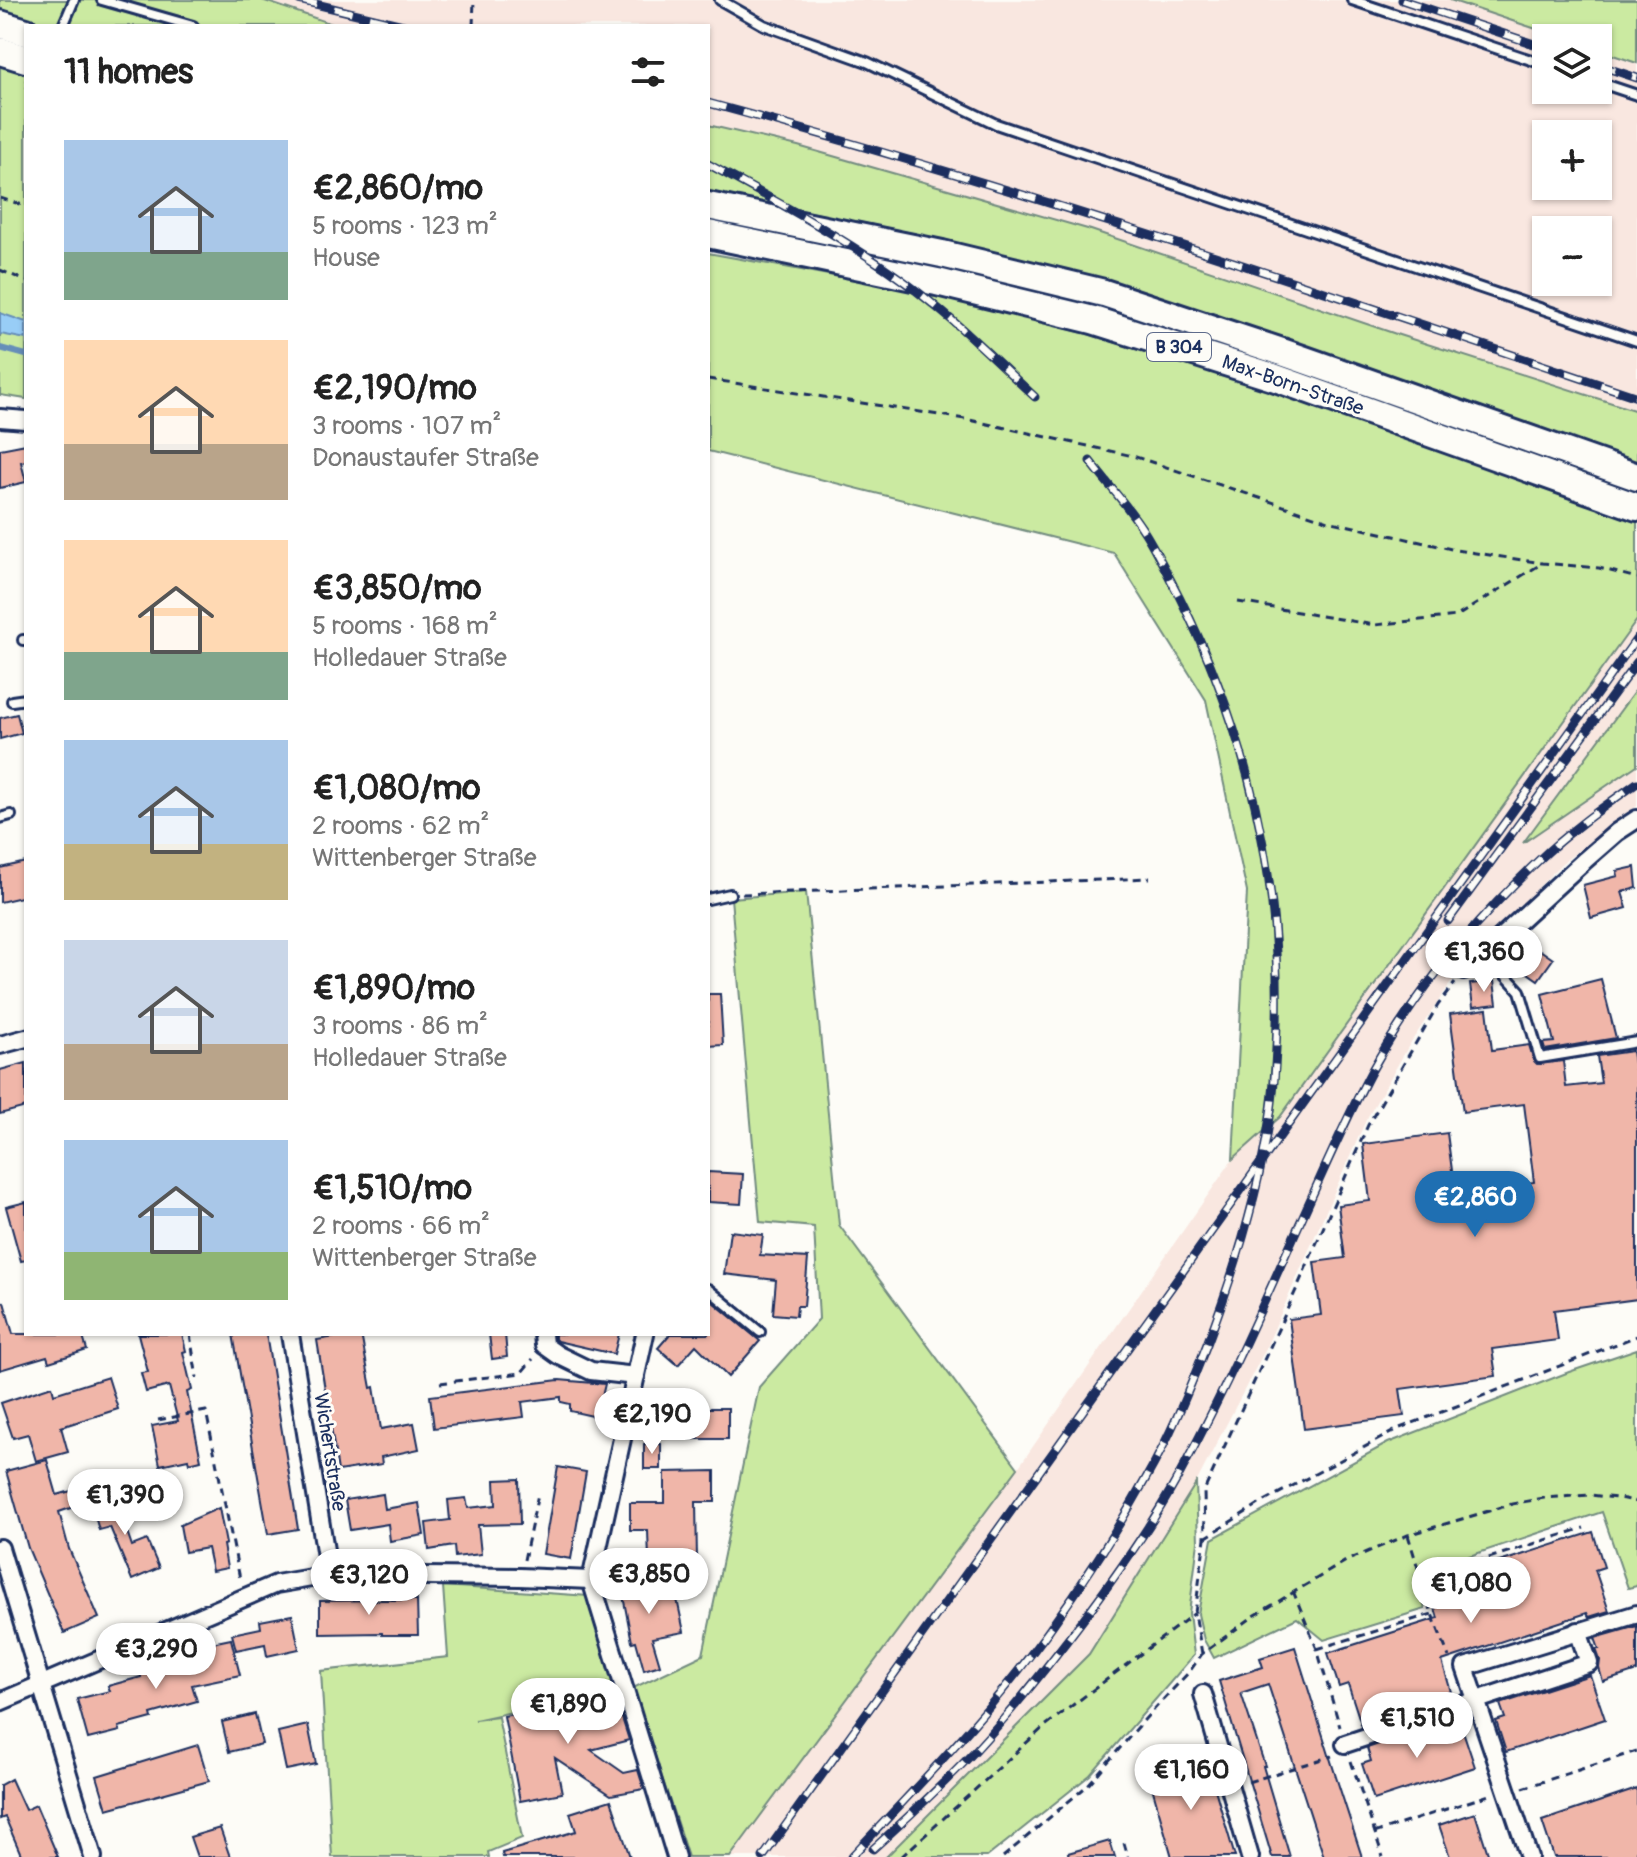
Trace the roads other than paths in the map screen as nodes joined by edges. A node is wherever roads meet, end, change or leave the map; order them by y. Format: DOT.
graph roads {
  1 [pos="74,0"];
  2 [pos="102,0"];
  3 [pos="720,0"];
  4 [pos="1352,0"];
  5 [pos="0,24"];
  6 [pos="64,24"];
  7 [pos="186,24"];
  8 [pos="24,31"];
  9 [pos="0,51"];
  10 [pos="24,58"];
  11 [pos="1532,60"];
  12 [pos="1612,87"];
  13 [pos="1637,95"];
  14 [pos="710,206"];
  15 [pos="710,234"];
  16 [pos="1637,341"];
  17 [pos="0,418"];
  18 [pos="24,420"];
  19 [pos="1637,477"];
  20 [pos="1637,507"];
  21 [pos="24,699"];
  22 [pos="12,701"];
  23 [pos="11,815"];
  24 [pos="0,818"];
  25 [pos="1637,819"];
  26 [pos="730,894"];
  27 [pos="710,899"];
  28 [pos="1484,952"];
  29 [pos="1464,971"];
  30 [pos="24,1039"];
  31 [pos="1637,1042"];
  32 [pos="0,1045"];
  33 [pos="710,1291"];
  34 [pos="760,1332"];
  35 [pos="290,1336"];
  36 [pos="645,1336"];
  37 [pos="543,1339"];
  38 [pos="636,1376"];
  39 [pos="0,1548"];
  40 [pos="329,1575"];
  41 [pos="591,1580"];
  42 [pos="1637,1614"];
  43 [pos="1578,1631"];
  44 [pos="41,1684"];
  45 [pos="1203,1694"];
  46 [pos="1477,1700"];
  47 [pos="0,1702"];
  48 [pos="1346,1747"];
  49 [pos="93,1857"];
  50 [pos="676,1857"];
  51 [pos="1250,1857"];
  52 [pos="1529,1857"];
  1 -- 6 [label="lane"];
  2 -- 7 [label="lane"];
  3 -- 16 [label="lane"];
  4 -- 11 [label="lane"];
  5 -- 8 [label="main road"];
  9 -- 10 [label="main road"];
  12 -- 13 [label="lane"];
  14 -- 19 [label="main road, Max-Born-Straße / B 304"];
  15 -- 20 [label="main road, Max-Born-Straße / B 304"];
  17 -- 18 [label="street"];
  21 -- 22 [label="lane"];
  23 -- 24 [label="lane"];
  25 -- 28 [label="street"];
  26 -- 27 [label="lane"];
  28 -- 29 [label="street"];
  28 -- 31 [label="lane"];
  30 -- 32 [label="street"];
  33 -- 34 [label="lane"];
  35 -- 40 [label="street, Wichertstraße"];
  36 -- 38 [label="street"];
  37 -- 38 [label="street"];
  38 -- 41 [label="street"];
  39 -- 44 [label="street"];
  40 -- 41 [label="street"];
  40 -- 44 [label="street"];
  41 -- 50 [label="street"];
  42 -- 43 [label="street"];
  43 -- 46 [label="street"];
  43 -- 46 [label="street"];
  44 -- 47 [label="street"];
  44 -- 49 [label="street"];
  45 -- 51 [label="street"];
  46 -- 48 [label="street"];
  46 -- 52 [label="street"];
}
